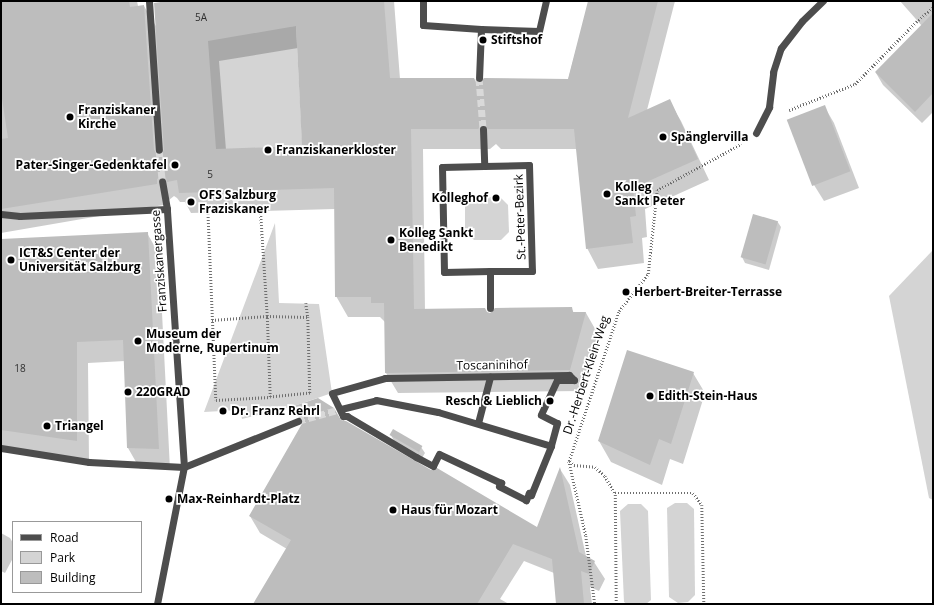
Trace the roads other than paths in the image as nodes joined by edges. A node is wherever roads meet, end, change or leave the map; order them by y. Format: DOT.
graph roads {
  1 [pos="149,1"];
  2 [pos="423,1"];
  3 [pos="546,1"];
  4 [pos="823,1"];
  5 [pos="481,29"];
  6 [pos="479,78"];
  7 [pos="483,129"];
  8 [pos="756,133"];
  9 [pos="159,150"];
  10 [pos="484,166"];
  11 [pos="162,181"];
  12 [pos="167,209"];
  13 [pos="1,214"];
  14 [pos="490,271"];
  15 [pos="490,308"];
  16 [pos="490,377"];
  17 [pos="341,409"];
  18 [pos="298,421"];
  19 [pos="478,423"];
  20 [pos="551,446"];
  21 [pos="1,448"];
  22 [pos="184,467"];
  23 [pos="157,604"];
  1 -- 9 [label="street"];
  2 -- 5 [label="street"];
  3 -- 5 [label="street"];
  4 -- 8 [label="street"];
  5 -- 6 [label="street"];
  7 -- 10 [label="street"];
  10 -- 14 [label="street, St.-Peter-Bezirk"];
  10 -- 14 [label="street, St.-Peter-Bezirk"];
  11 -- 12 [label="street, Franziskanergasse"];
  12 -- 13 [label="street"];
  12 -- 22 [label="street, Franziskanergasse"];
  14 -- 15 [label="street"];
  16 -- 17 [label="street, Toscaninihof"];
  16 -- 19 [label="street"];
  16 -- 20 [label="street, Toscaninihof"];
  17 -- 19 [label="street"];
  17 -- 20 [label="street, Toscaninihof"];
  18 -- 22 [label="street"];
  19 -- 20 [label="street"];
  21 -- 22 [label="street"];
  22 -- 23 [label="street"];
}
